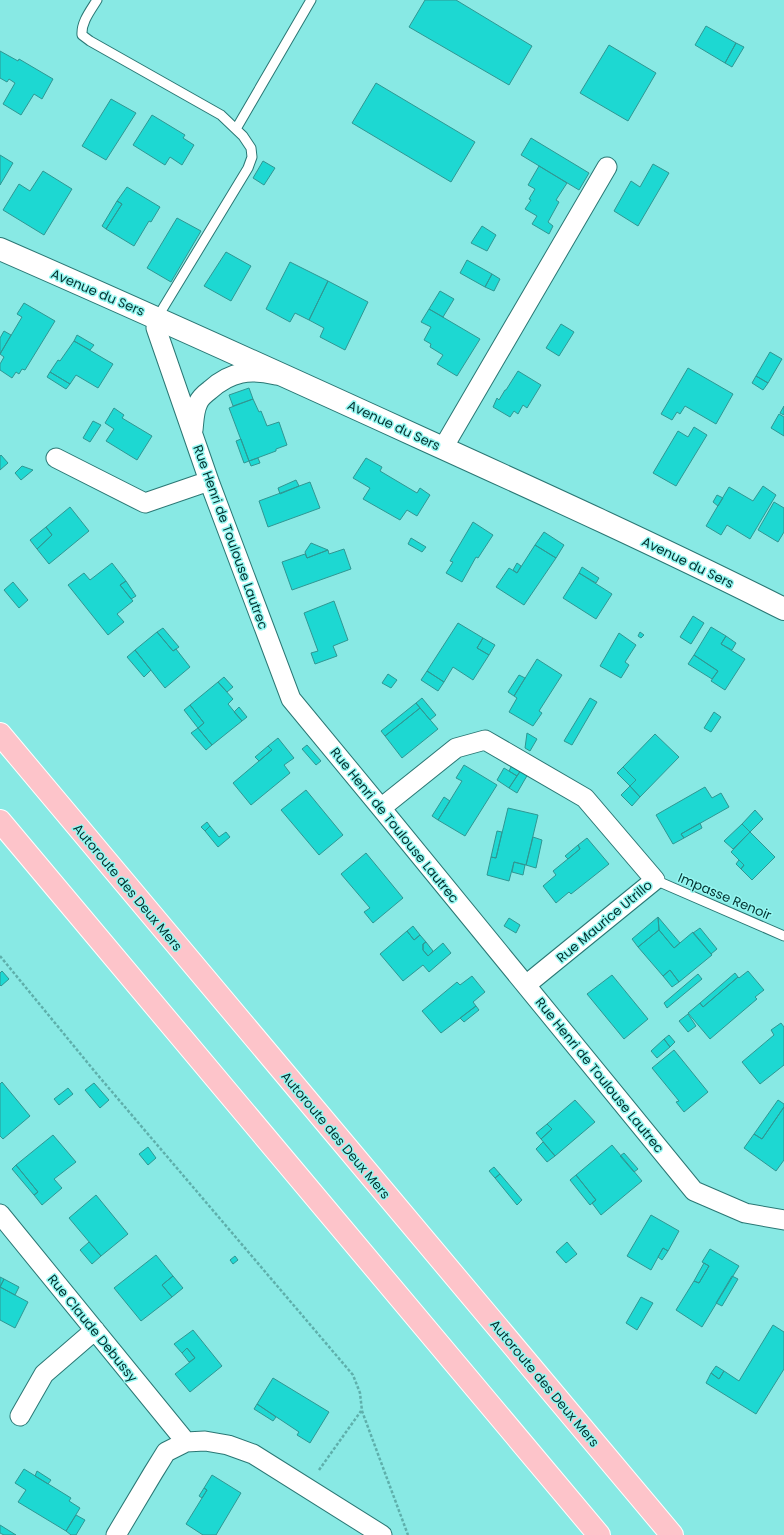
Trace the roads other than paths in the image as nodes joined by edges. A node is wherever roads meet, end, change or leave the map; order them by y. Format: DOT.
graph roads {
  1 [pos="97,0"];
  2 [pos="311,0"];
  3 [pos="236,129"];
  4 [pos="608,168"];
  5 [pos="0,250"];
  6 [pos="158,318"];
  7 [pos="291,378"];
  8 [pos="193,434"];
  9 [pos="443,448"];
  10 [pos="56,458"];
  11 [pos="209,481"];
  12 [pos="784,609"];
  13 [pos="0,734"];
  14 [pos="382,808"];
  15 [pos="0,821"];
  16 [pos="655,880"];
  17 [pos="784,936"];
  18 [pos="526,985"];
  19 [pos="0,1214"];
  20 [pos="784,1220"];
  21 [pos="95,1330"];
  22 [pos="20,1416"];
  23 [pos="186,1442"];
  24 [pos="116,1535"];
  25 [pos="382,1535"];
  26 [pos="599,1535"];
  27 [pos="672,1535"];
  1 -- 3 [label="lane"];
  2 -- 3 [label="lane"];
  3 -- 6 [label="lane"];
  4 -- 9 [label="street"];
  5 -- 6 [label="street, Avenue du Sers"];
  6 -- 7 [label="street, Avenue du Sers"];
  6 -- 8 [label="street, Rue Henri de Toulouse Lautrec"];
  7 -- 8 [label="street"];
  7 -- 9 [label="street, Avenue du Sers"];
  8 -- 11 [label="street, Rue Henri de Toulouse Lautrec"];
  9 -- 12 [label="street, Avenue du Sers"];
  10 -- 11 [label="street"];
  11 -- 14 [label="street, Rue Henri de Toulouse Lautrec"];
  13 -- 27 [label="highway, Autoroute des Deux Mers"];
  14 -- 16 [label="street, Rue Maurice Utrillo"];
  14 -- 18 [label="street, Rue Henri de Toulouse Lautrec"];
  15 -- 26 [label="highway"];
  16 -- 17 [label="lane, Impasse Renoir"];
  16 -- 18 [label="street, Rue Maurice Utrillo"];
  18 -- 20 [label="street, Rue Henri de Toulouse Lautrec"];
  19 -- 21 [label="street, Rue Claude Debussy"];
  21 -- 22 [label="street"];
  21 -- 23 [label="street, Rue Claude Debussy"];
  23 -- 24 [label="street"];
  23 -- 25 [label="street"];
}
